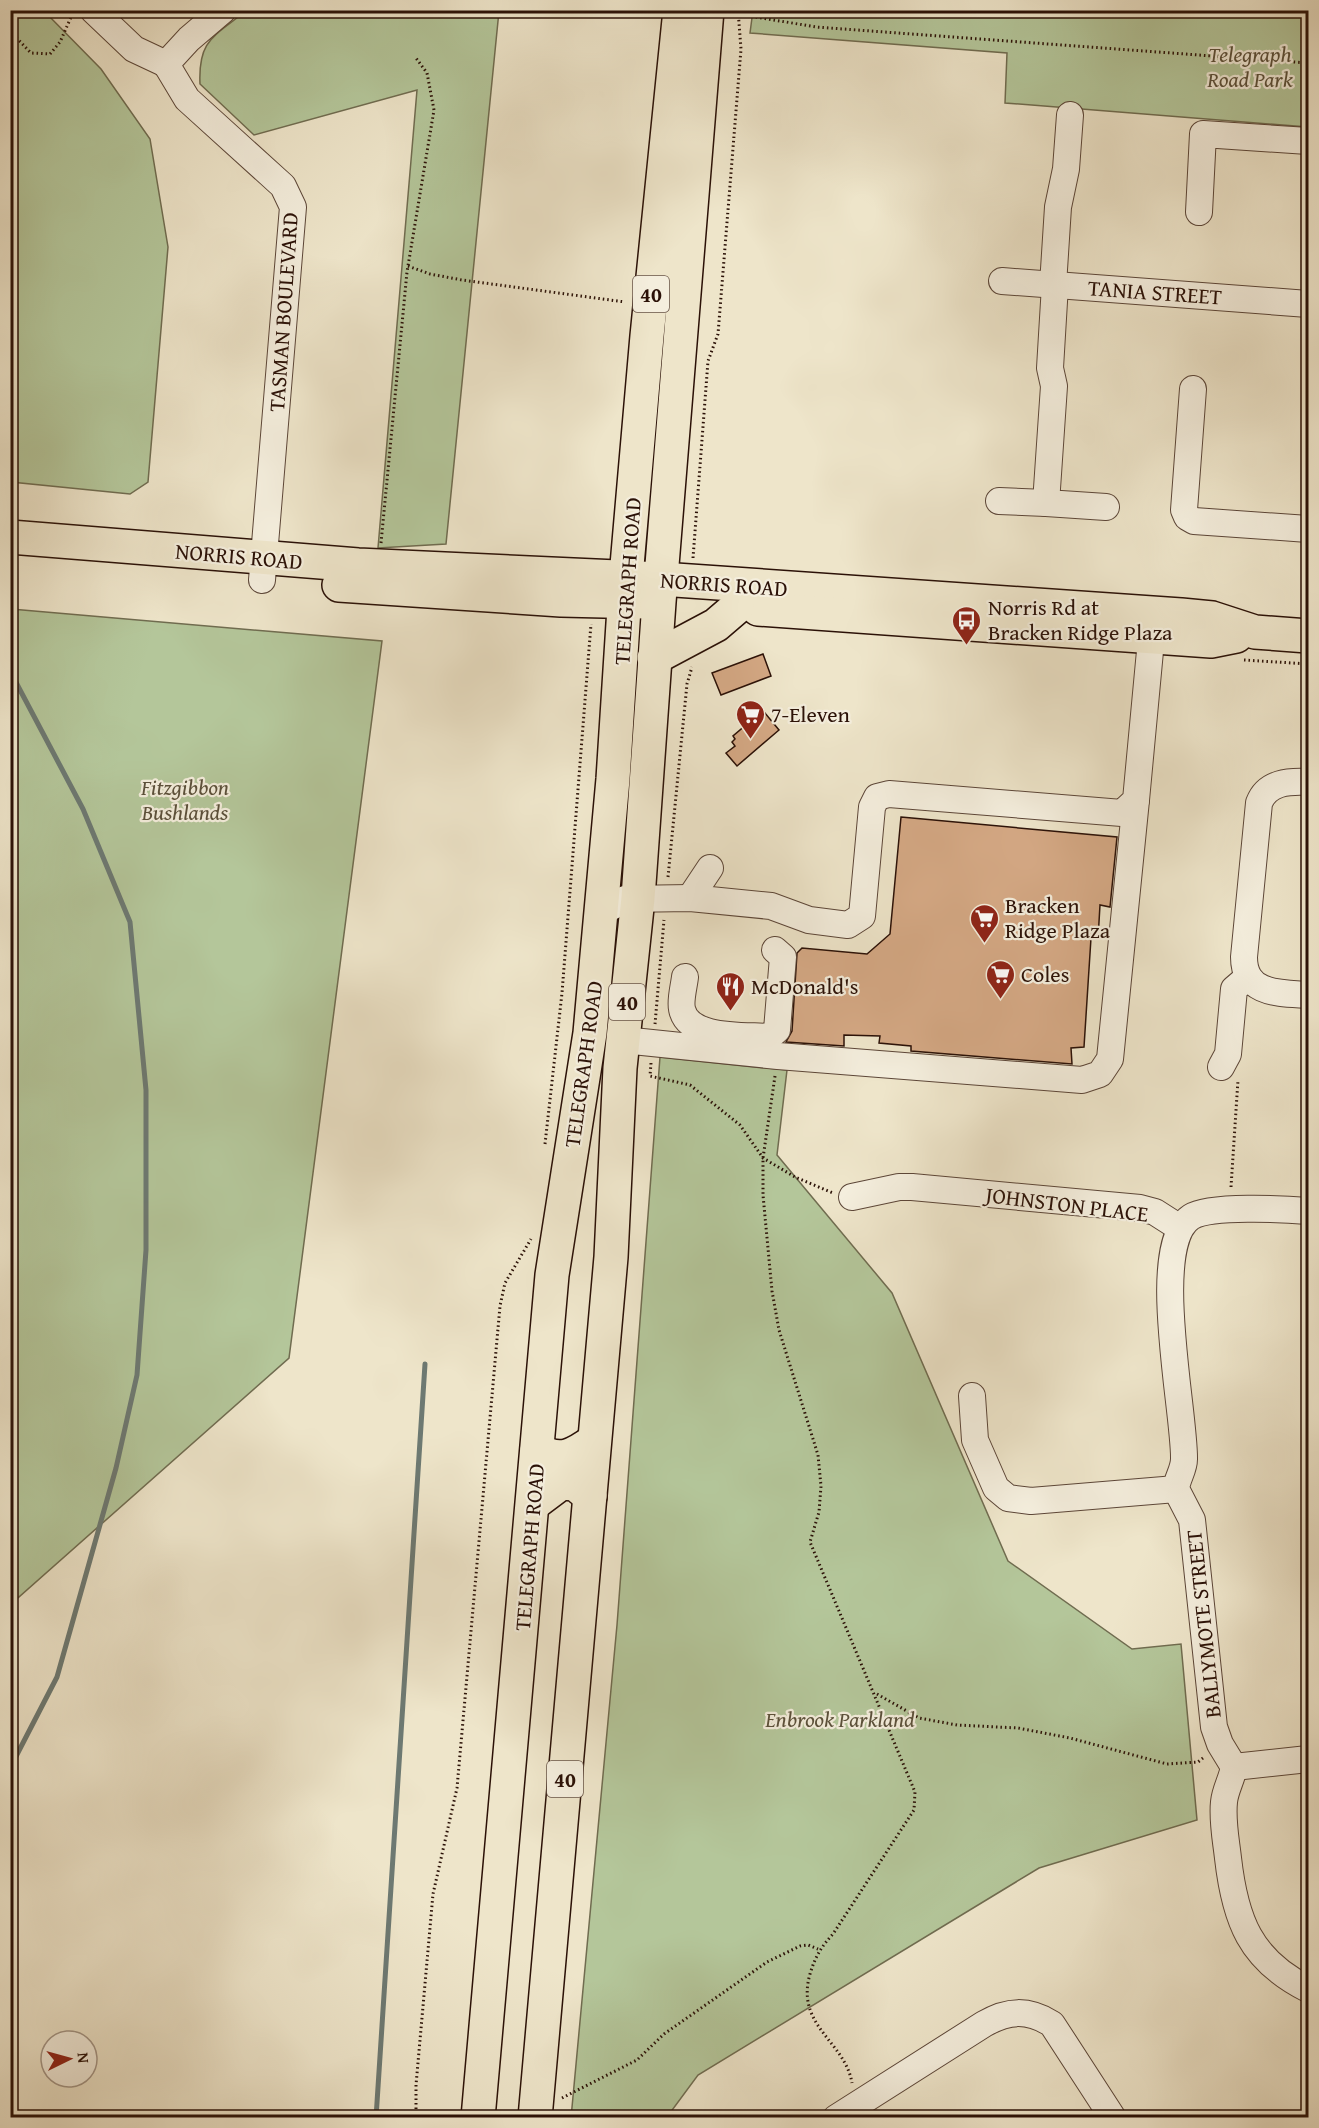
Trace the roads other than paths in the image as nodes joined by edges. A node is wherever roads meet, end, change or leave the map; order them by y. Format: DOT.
graph roads {
  1 [pos="93,10"];
  2 [pos="223,10"];
  3 [pos="714,12"];
  4 [pos="166,64"];
  5 [pos="1070,115"];
  6 [pos="1308,141"];
  7 [pos="1199,212"];
  8 [pos="1002,281"];
  9 [pos="1054,285"];
  10 [pos="1308,304"];
  11 [pos="1193,388"];
  12 [pos="999,501"];
  13 [pos="1047,503"];
  14 [pos="1107,507"];
  15 [pos="1308,529"];
  16 [pos="10,537"];
  17 [pos="10,560"];
  18 [pos="263,568"];
  19 [pos="625,589"];
  20 [pos="660,591"];
  21 [pos="737,607"];
  22 [pos="1152,625"];
  23 [pos="1308,636"];
  24 [pos="654,658"];
  25 [pos="1308,782"];
  26 [pos="1136,800"];
  27 [pos="710,868"];
  28 [pos="665,899"];
  29 [pos="601,913"];
  30 [pos="775,950"];
  31 [pos="685,977"];
  32 [pos="1248,977"];
  33 [pos="1308,995"];
  34 [pos="638,1042"];
  35 [pos="1229,1071"];
  36 [pos="852,1197"];
  37 [pos="1308,1211"];
  38 [pos="1180,1228"];
  39 [pos="972,1396"];
  40 [pos="594,1441"];
  41 [pos="537,1450"];
  42 [pos="1176,1489"];
  43 [pos="590,1496"];
  44 [pos="533,1504"];
  45 [pos="1308,1759"];
  46 [pos="1234,1767"];
  47 [pos="1308,1989"];
  48 [pos="478,2118"];
  49 [pos="535,2118"];
  50 [pos="836,2118"];
  51 [pos="1113,2118"];
  1 -- 4 [label="street"];
  2 -- 4 [label="street"];
  3 -- 19 [label="main road, TELEGRAPH ROAD / 40"];
  3 -- 20 [label="main road, TELEGRAPH ROAD / 40"];
  4 -- 18 [label="street, TASMAN BOULEVARD"];
  5 -- 9 [label="street"];
  6 -- 7 [label="street"];
  8 -- 9 [label="street, TANIA STREET"];
  9 -- 10 [label="street, TANIA STREET"];
  9 -- 13 [label="street"];
  11 -- 15 [label="street"];
  12 -- 13 [label="street"];
  13 -- 14 [label="street"];
  16 -- 18 [label="main road, NORRIS ROAD"];
  17 -- 18 [label="main road, NORRIS ROAD"];
  18 -- 19 [label="main road, NORRIS ROAD"];
  18 -- 19 [label="main road, NORRIS ROAD"];
  19 -- 20 [label="main road, NORRIS ROAD"];
  19 -- 29 [label="main road, TELEGRAPH ROAD / 40"];
  20 -- 21 [label="main road, NORRIS ROAD"];
  20 -- 22 [label="main road, NORRIS ROAD"];
  20 -- 24 [label="main road, TELEGRAPH ROAD / 40"];
  21 -- 22 [label="main road, NORRIS ROAD"];
  21 -- 24 [label="main road"];
  22 -- 23 [label="main road, NORRIS ROAD"];
  22 -- 26 [label="street"];
  24 -- 28 [label="main road, TELEGRAPH ROAD / 40"];
  25 -- 32 [label="street"];
  26 -- 28 [label="street"];
  26 -- 34 [label="street"];
  27 -- 28 [label="street"];
  28 -- 29 [label="street"];
  28 -- 34 [label="main road, TELEGRAPH ROAD / 40"];
  29 -- 41 [label="main road, TELEGRAPH ROAD / 40"];
  30 -- 31 [label="street"];
  32 -- 33 [label="street"];
  32 -- 35 [label="street"];
  34 -- 40 [label="main road, TELEGRAPH ROAD / 40"];
  36 -- 38 [label="street, JOHNSTON PLACE"];
  37 -- 38 [label="street, JOHNSTON PLACE"];
  38 -- 42 [label="street"];
  39 -- 42 [label="street"];
  40 -- 41 [label="main road"];
  40 -- 43 [label="main road, TELEGRAPH ROAD / 40"];
  41 -- 44 [label="main road, TELEGRAPH ROAD / 40"];
  42 -- 46 [label="street, BALLYMOTE STREET"];
  43 -- 44 [label="main road"];
  43 -- 49 [label="main road, TELEGRAPH ROAD / 40"];
  44 -- 48 [label="main road, TELEGRAPH ROAD / 40"];
  45 -- 46 [label="street"];
  46 -- 47 [label="street"];
  50 -- 51 [label="street"];
}
